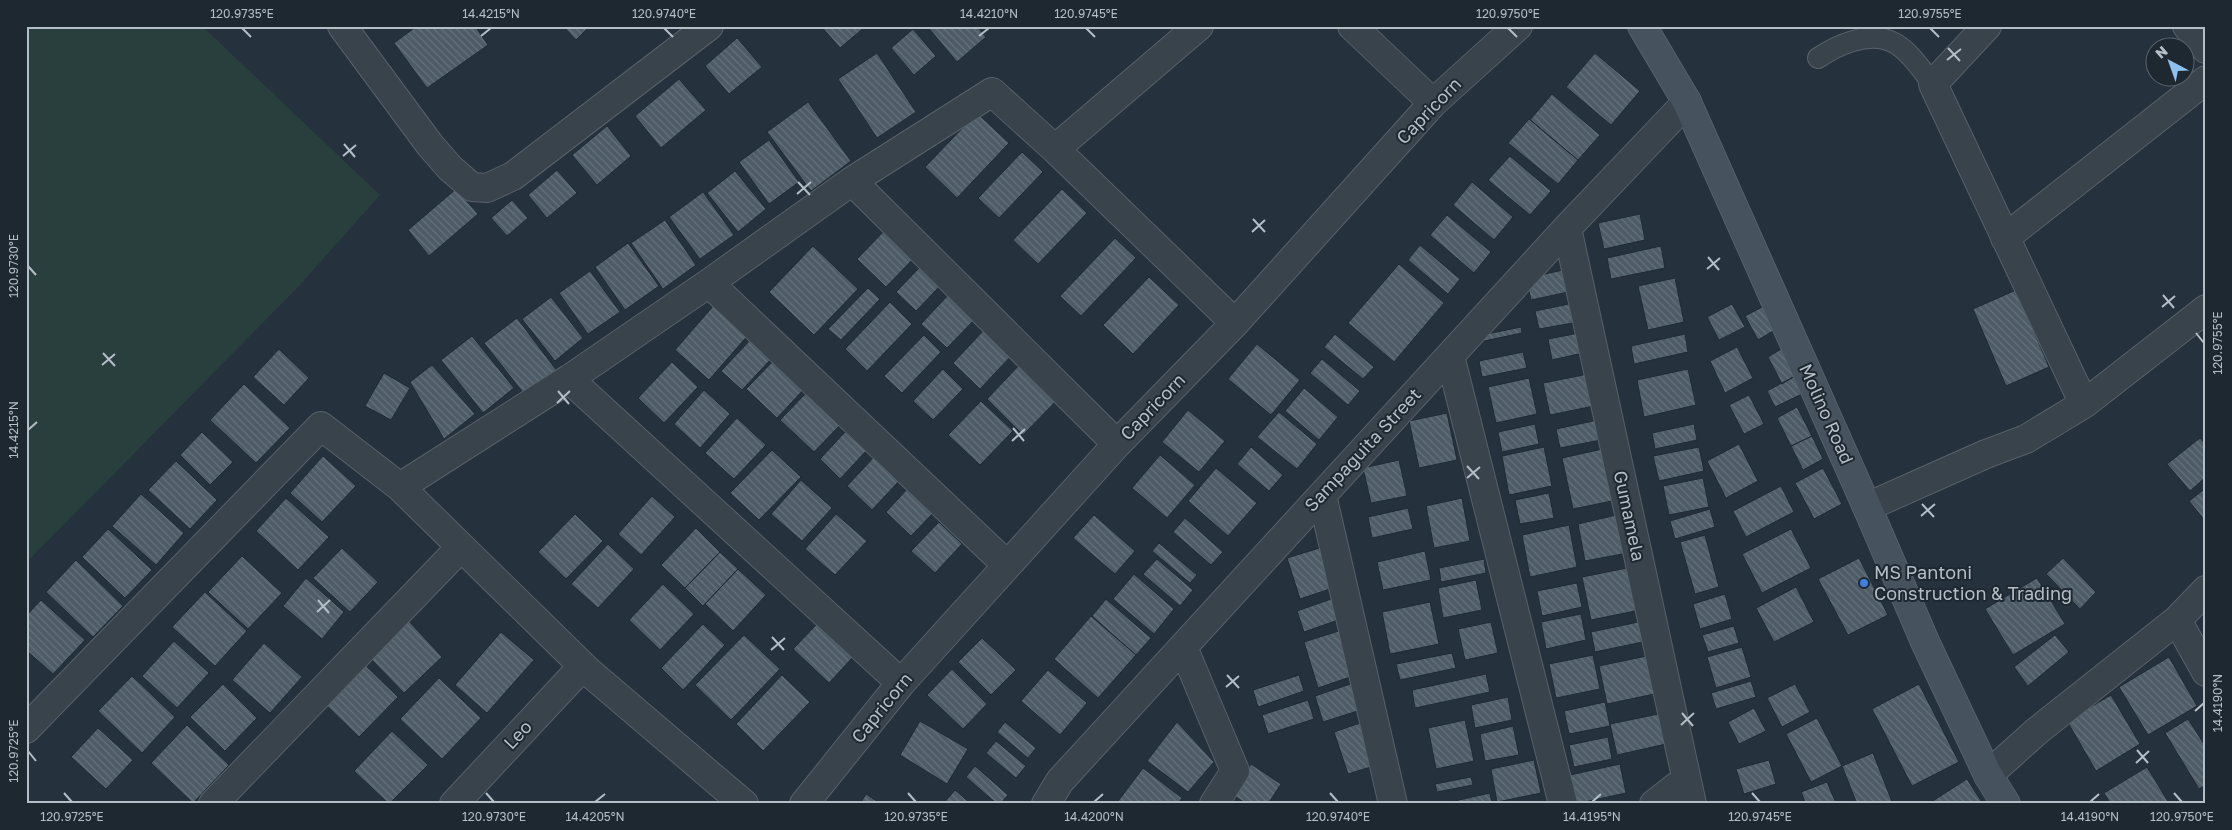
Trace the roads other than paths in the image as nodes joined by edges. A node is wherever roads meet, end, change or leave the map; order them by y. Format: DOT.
graph roads {
  1 [pos="342,26"];
  2 [pos="709,26"];
  3 [pos="1199,26"];
  4 [pos="1352,26"];
  5 [pos="1518,26"];
  6 [pos="1642,26"];
  7 [pos="1987,26"];
  8 [pos="2187,26"];
  9 [pos="2206,49"];
  10 [pos="1818,58"];
  11 [pos="2206,80"];
  12 [pos="1933,84"];
  13 [pos="1687,102"];
  14 [pos="1433,103"];
  15 [pos="1055,148"];
  16 [pos="852,181"];
  17 [pos="1567,228"];
  18 [pos="2005,238"];
  19 [pos="709,283"];
  20 [pos="2206,309"];
  21 [pos="1234,323"];
  22 [pos="1450,356"];
  23 [pos="569,379"];
  24 [pos="2084,404"];
  25 [pos="1118,444"];
  26 [pos="400,487"];
  27 [pos="1322,495"];
  28 [pos="1867,506"];
  29 [pos="460,546"];
  30 [pos="1007,565"];
  31 [pos="2206,590"];
  32 [pos="2177,620"];
  33 [pos="1183,647"];
  34 [pos="583,666"];
  35 [pos="2206,672"];
  36 [pos="901,683"];
  37 [pos="26,729"];
  38 [pos="1988,775"];
  39 [pos="1689,791"];
  40 [pos="213,804"];
  41 [pos="454,804"];
  42 [pos="744,804"];
  43 [pos="804,804"];
  44 [pos="1046,804"];
  45 [pos="1214,804"];
  46 [pos="1393,804"];
  47 [pos="1563,804"];
  48 [pos="1654,804"];
  49 [pos="2006,804"];
  1 -- 2 [label="street"];
  3 -- 15 [label="street"];
  4 -- 14 [label="street"];
  5 -- 14 [label="street, Capricorn"];
  6 -- 13 [label="main road, Molino Road"];
  7 -- 12 [label="street"];
  8 -- 9 [label="street"];
  10 -- 12 [label="lane"];
  11 -- 18 [label="street"];
  12 -- 18 [label="street"];
  13 -- 17 [label="street, Sampaguita Street"];
  13 -- 28 [label="main road, Molino Road"];
  14 -- 21 [label="street, Capricorn"];
  15 -- 16 [label="street"];
  15 -- 21 [label="street"];
  16 -- 19 [label="street"];
  16 -- 25 [label="street"];
  17 -- 22 [label="street, Sampaguita Street"];
  17 -- 39 [label="street, Gumamela"];
  18 -- 24 [label="street"];
  19 -- 23 [label="street"];
  19 -- 30 [label="street"];
  20 -- 24 [label="street"];
  21 -- 25 [label="street, Capricorn"];
  22 -- 27 [label="street, Sampaguita Street"];
  22 -- 47 [label="street"];
  23 -- 26 [label="street"];
  23 -- 36 [label="street"];
  24 -- 28 [label="street"];
  25 -- 30 [label="street, Capricorn"];
  26 -- 29 [label="street"];
  26 -- 37 [label="street"];
  27 -- 33 [label="street, Sampaguita Street"];
  27 -- 46 [label="street"];
  28 -- 38 [label="main road, Molino Road"];
  29 -- 34 [label="street"];
  29 -- 40 [label="street"];
  30 -- 36 [label="street, Capricorn"];
  31 -- 32 [label="street"];
  32 -- 35 [label="street"];
  32 -- 38 [label="street"];
  33 -- 44 [label="street, Sampaguita Street"];
  33 -- 45 [label="street"];
  34 -- 41 [label="street, Leo"];
  34 -- 42 [label="street"];
  36 -- 43 [label="street, Capricorn"];
  38 -- 49 [label="main road, Molino Road"];
  39 -- 48 [label="street"];
}
